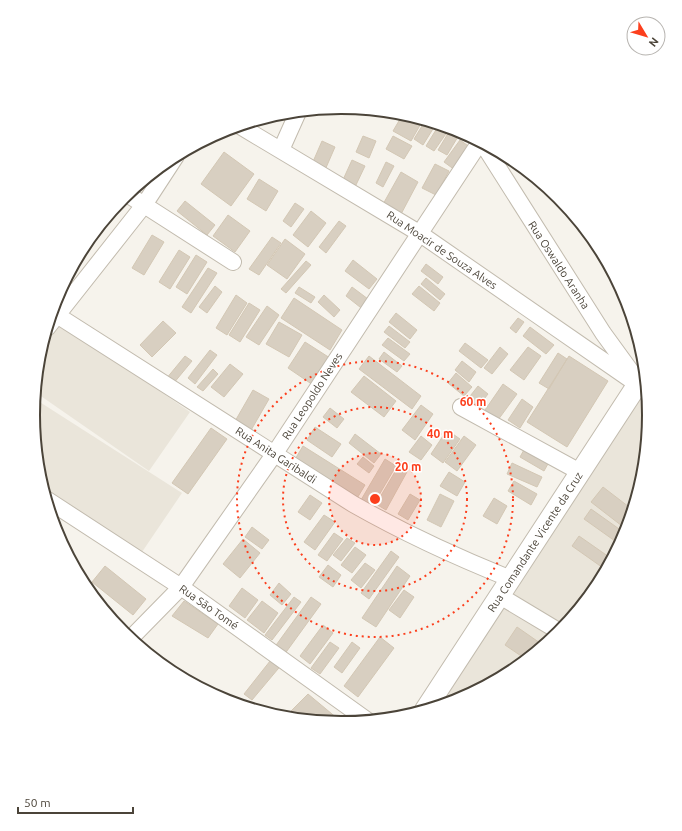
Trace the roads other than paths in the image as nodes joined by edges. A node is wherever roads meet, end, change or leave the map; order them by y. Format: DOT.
graph roads {
  1 [pos="295,118"];
  2 [pos="246,129"];
  3 [pos="477,147"];
  4 [pos="281,150"];
  5 [pos="489,153"];
  6 [pos="166,171"];
  7 [pos="133,198"];
  8 [pos="144,205"];
  9 [pos="419,234"];
  10 [pos="233,262"];
  11 [pos="61,306"];
  12 [pos="58,315"];
  13 [pos="639,379"];
  14 [pos="640,380"];
  15 [pos="461,407"];
  16 [pos="275,453"];
  17 [pos="580,472"];
  18 [pos="53,504"];
  19 [pos="511,579"];
  20 [pos="181,587"];
  21 [pos="500,596"];
  22 [pos="554,628"];
  23 [pos="135,634"];
  24 [pos="429,703"];
  25 [pos="361,716"];
  1 -- 4 [label="street"];
  2 -- 4 [label="street, Rua Moacir de Souza Alves"];
  3 -- 9 [label="street, Rua Leopoldo Neves"];
  4 -- 9 [label="street, Rua Moacir de Souza Alves"];
  5 -- 13 [label="street, Rua Oswaldo Aranha"];
  6 -- 8 [label="street"];
  7 -- 8 [label="street"];
  8 -- 10 [label="street"];
  8 -- 11 [label="street"];
  9 -- 14 [label="street, Rua Moacir de Souza Alves"];
  9 -- 16 [label="street, Rua Leopoldo Neves"];
  12 -- 16 [label="street, Rua Anita Garibaldi"];
  14 -- 17 [label="street, Rua Comandante Vicente da Cruz"];
  15 -- 17 [label="street"];
  16 -- 19 [label="street, Rua Anita Garibaldi"];
  16 -- 20 [label="street, Rua Leopoldo Neves"];
  17 -- 19 [label="street, Rua Comandante Vicente da Cruz"];
  18 -- 20 [label="street, Rua São Tomé"];
  19 -- 21 [label="street, Rua Comandante Vicente da Cruz"];
  20 -- 23 [label="street, Rua Leopoldo Neves"];
  20 -- 25 [label="street, Rua São Tomé"];
  21 -- 22 [label="street"];
  21 -- 24 [label="street, Rua Comandante Vicente da Cruz"];
}
